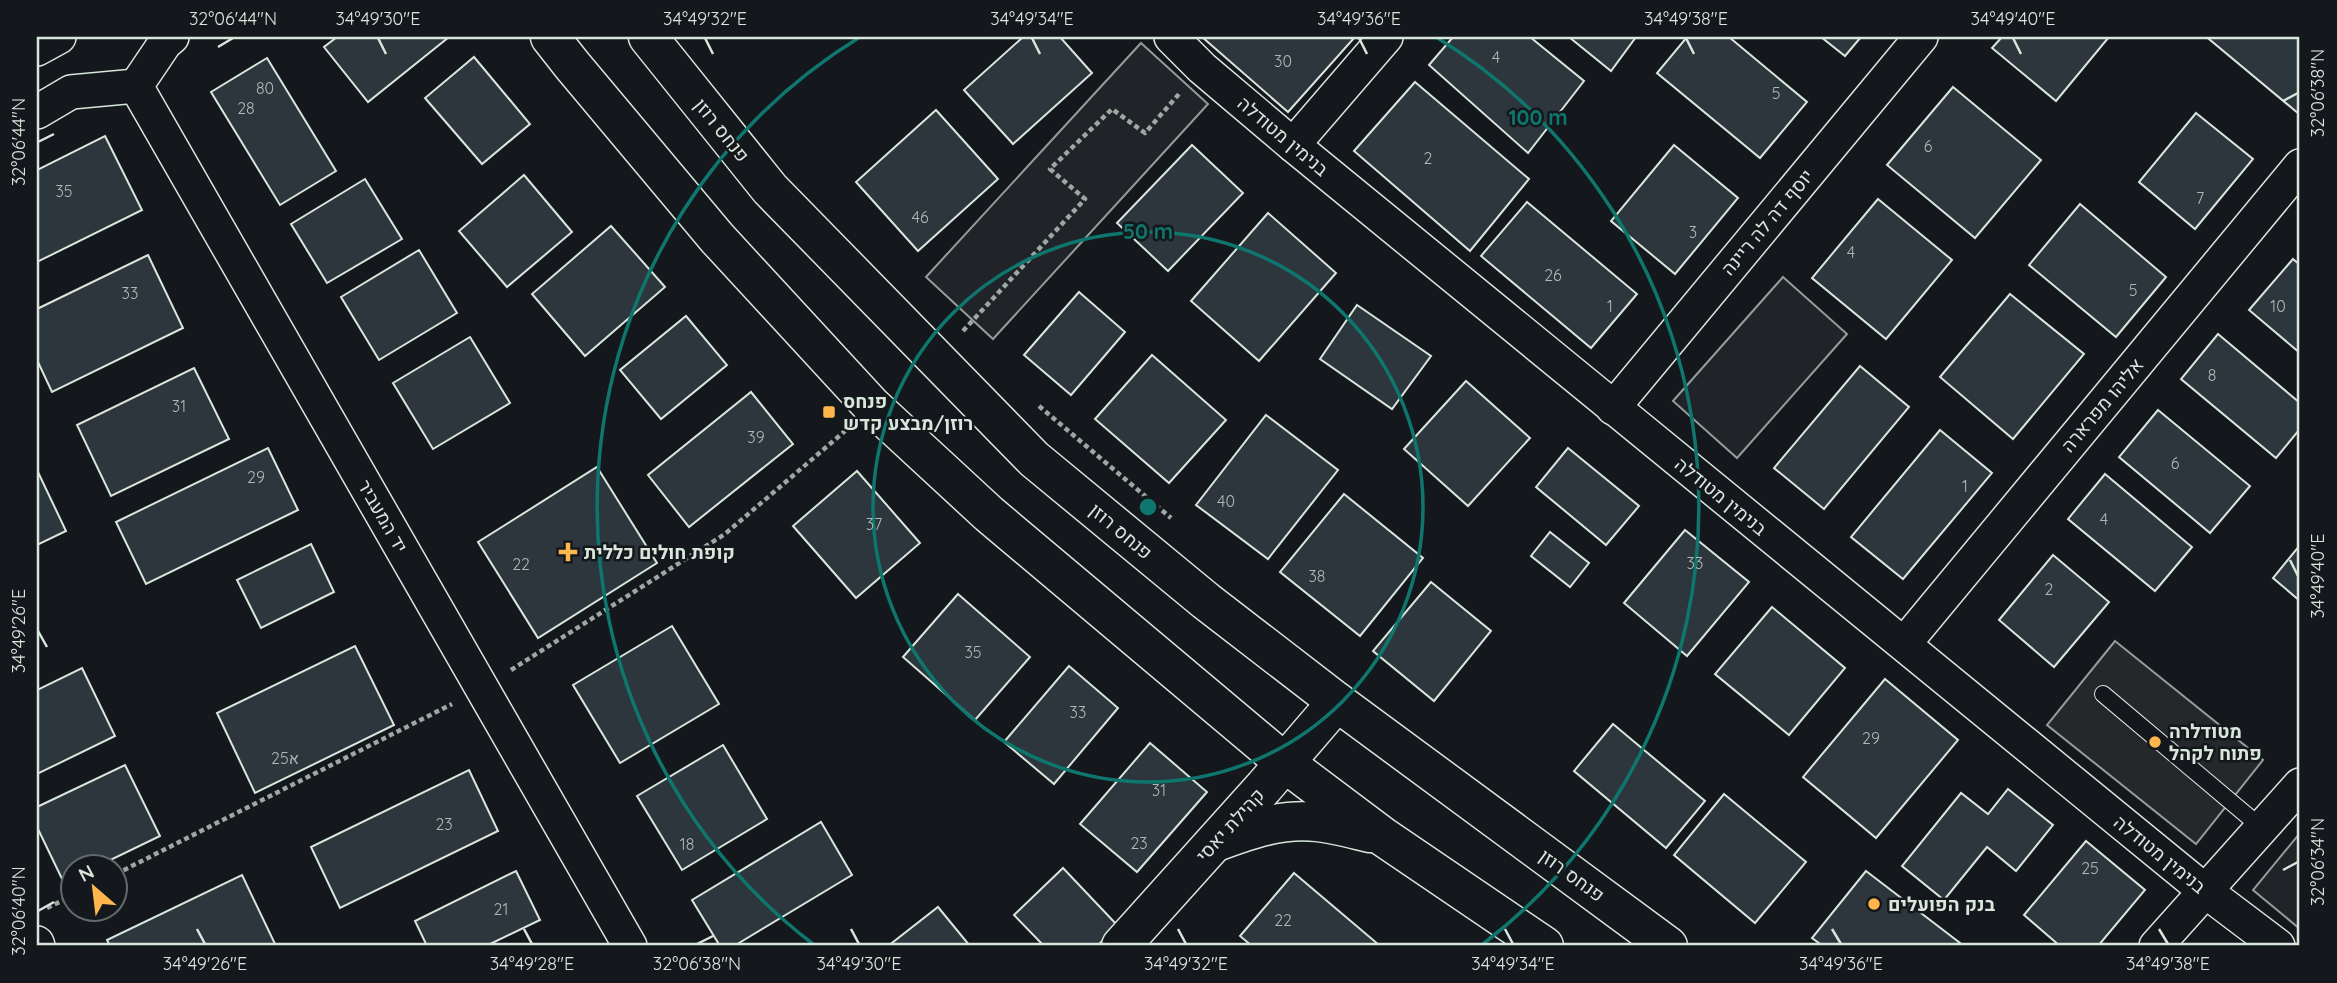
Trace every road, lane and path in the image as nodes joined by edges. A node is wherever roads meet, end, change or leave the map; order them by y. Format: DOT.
graph roads {
  1 [pos="59,37"];
  2 [pos="172,37"];
  3 [pos="550,37"];
  4 [pos="648,37"];
  5 [pos="1171,37"];
  6 [pos="1386,37"];
  7 [pos="1922,37"];
  8 [pos="37,49"];
  9 [pos="1202,68"];
  10 [pos="136,86"];
  11 [pos="37,112"];
  12 [pos="1293,145"];
  13 [pos="2300,166"];
  14 [pos="960,334"];
  15 [pos="1038,405"];
  16 [pos="1613,408"];
  17 [pos="1175,523"];
  18 [pos="1904,645"];
  19 [pos="2103,694"];
  20 [pos="1337,702"];
  21 [pos="1285,763"];
  22 [pos="2300,785"];
  23 [pos="2262,828"];
  24 [pos="1382,835"];
  25 [pos="1216,842"];
  26 [pos="2204,890"];
  27 [pos="60,902"];
  28 [pos="37,913"];
  29 [pos="631,946"];
  30 [pos="1121,946"];
  31 [pos="1544,946"];
  32 [pos="1668,946"];
  33 [pos="2156,946"];
  34 [pos="2277,946"];
  1 -- 8 [label="street"];
  2 -- 10 [label="street"];
  3 -- 21 [label="main road"];
  4 -- 20 [label="main road, פנחס רוזן"];
  5 -- 9 [label="street, בנימין מטודלה"];
  6 -- 12 [label="street"];
  7 -- 16 [label="street, יוסף דה לה ריינה"];
  9 -- 12 [label="street, בנימין מטודלה"];
  9 -- 14 [label="path"];
  10 -- 11 [label="street"];
  10 -- 29 [label="street, יד המעביר"];
  12 -- 16 [label="street, בנימין מטודלה"];
  13 -- 18 [label="street, אליהו מפרארה"];
  15 -- 17 [label="path"];
  16 -- 18 [label="street, בנימין מטודלה"];
  18 -- 26 [label="street, בנימין מטודלה"];
  19 -- 23 [label="lane"];
  20 -- 21 [label="main road, קהילת יאסי"];
  20 -- 32 [label="main road, פנחס רוזן"];
  21 -- 24 [label="main road"];
  21 -- 25 [label="main road, קהילת יאסי"];
  22 -- 23 [label="street"];
  23 -- 26 [label="street"];
  24 -- 25 [label="main road"];
  24 -- 31 [label="main road"];
  25 -- 30 [label="main road, קהילת יאסי"];
  26 -- 33 [label="street"];
  26 -- 34 [label="street, בנימין מטודלה"];
  27 -- 28 [label="path"];
}
